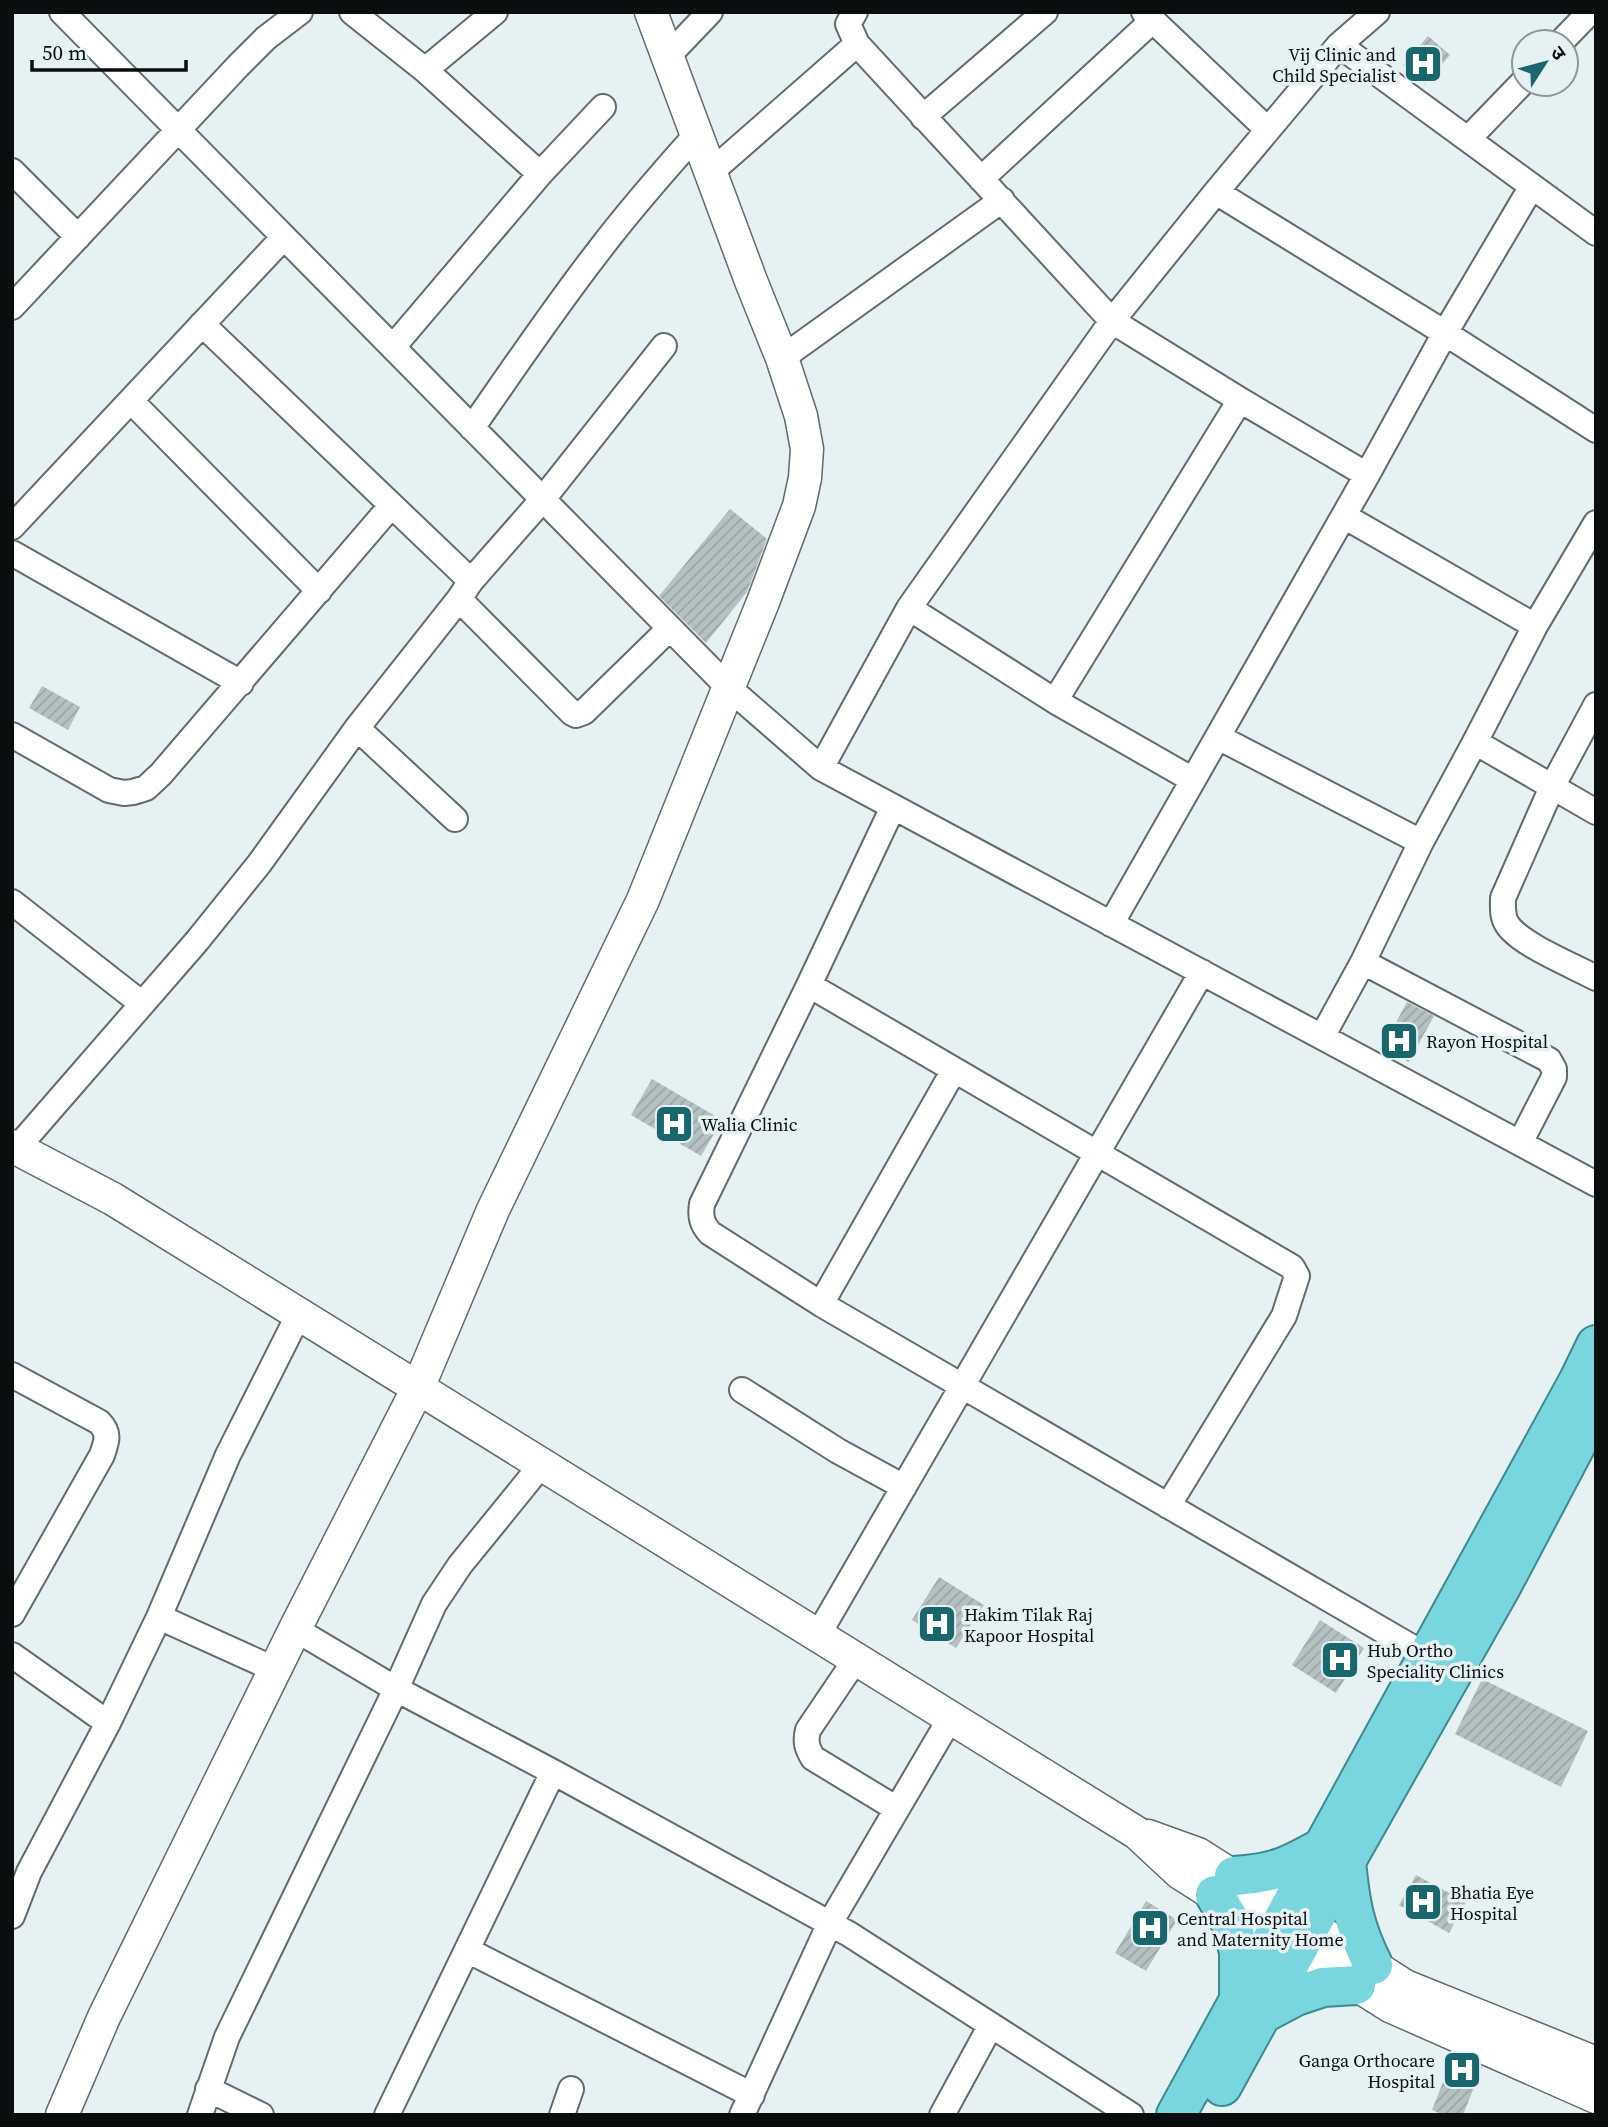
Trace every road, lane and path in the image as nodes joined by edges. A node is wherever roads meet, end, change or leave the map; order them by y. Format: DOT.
graph roads {
  1 [pos="300,12"];
  2 [pos="352,12"];
  3 [pos="495,12"];
  4 [pos="651,12"];
  5 [pos="710,12"];
  6 [pos="855,12"];
  7 [pos="1045,12"];
  8 [pos="1377,12"];
  9 [pos="1590,12"];
  10 [pos="1148,16"];
  11 [pos="75,17"];
  12 [pos="1575,28"];
  13 [pos="857,44"];
  14 [pos="1339,45"];
  15 [pos="668,56"];
  16 [pos="425,70"];
  17 [pos="1510,96"];
  18 [pos="603,107"];
  19 [pos="923,117"];
  20 [pos="1267,129"];
  21 [pos="178,130"];
  22 [pos="696,134"];
  23 [pos="1468,139"];
  24 [pos="12,171"];
  25 [pos="711,172"];
  26 [pos="540,174"];
  27 [pos="981,179"];
  28 [pos="1532,186"];
  29 [pos="1216,192"];
  30 [pos="1002,200"];
  31 [pos="1596,233"];
  32 [pos="78,237"];
  33 [pos="284,237"];
  34 [pos="12,307"];
  35 [pos="1112,321"];
  36 [pos="202,324"];
  37 [pos="1444,333"];
  38 [pos="664,346"];
  39 [pos="393,347"];
  40 [pos="782,358"];
  41 [pos="1240,400"];
  42 [pos="131,401"];
  43 [pos="472,428"];
  44 [pos="1596,430"];
  45 [pos="1367,475"];
  46 [pos="543,499"];
  47 [pos="391,506"];
  48 [pos="1344,516"];
  49 [pos="1596,523"];
  50 [pos="12,527"];
  51 [pos="12,553"];
  52 [pos="465,590"];
  53 [pos="319,591"];
  54 [pos="909,608"];
  55 [pos="1535,626"];
  56 [pos="670,628"];
  57 [pos="241,683"];
  58 [pos="729,688"];
  59 [pos="1055,701"];
  60 [pos="1596,705"];
  61 [pos="357,728"];
  62 [pos="12,735"];
  63 [pos="1218,737"];
  64 [pos="1475,742"];
  65 [pos="821,768"];
  66 [pos="1193,780"];
  67 [pos="1552,787"];
  68 [pos="893,807"];
  69 [pos="1596,812"];
  70 [pos="455,818"];
  71 [pos="1421,842"];
  72 [pos="12,902"];
  73 [pos="1111,924"];
  74 [pos="1363,962"];
  75 [pos="1202,972"];
  76 [pos="1596,978"];
  77 [pos="810,985"];
  78 [pos="141,1003"];
  79 [pos="1322,1037"];
  80 [pos="954,1070"];
  81 [pos="1520,1143"];
  82 [pos="14,1147"];
  83 [pos="1098,1152"];
  84 [pos="1596,1184"];
  85 [pos="821,1304"];
  86 [pos="299,1314"];
  87 [pos="1596,1345"];
  88 [pos="12,1375"];
  89 [pos="962,1386"];
  90 [pos="418,1388"];
  91 [pos="742,1390"];
  92 [pos="1596,1407"];
  93 [pos="541,1464"];
  94 [pos="904,1487"];
  95 [pos="1168,1506"];
  96 [pos="12,1614"];
  97 [pos="159,1617"];
  98 [pos="295,1629"];
  99 [pos="818,1635"];
  100 [pos="12,1655"];
  101 [pos="1427,1656"];
  102 [pos="856,1658"];
  103 [pos="276,1670"];
  104 [pos="396,1689"];
  105 [pos="951,1717"];
  106 [pos="108,1723"];
  107 [pos="553,1772"];
  108 [pos="897,1809"];
  109 [pos="1334,1854"];
  110 [pos="21,1867"];
  111 [pos="1224,1886"];
  112 [pos="12,1916"];
  113 [pos="830,1923"];
  114 [pos="1293,1929"];
  115 [pos="467,1950"];
  116 [pos="1364,1975"];
  117 [pos="1250,2007"];
  118 [pos="991,2025"];
  119 [pos="1596,2063"];
  120 [pos="571,2088"];
  121 [pos="208,2089"];
  122 [pos="1596,2097"];
  123 [pos="750,2108"];
  124 [pos="62,2115"];
  125 [pos="200,2115"];
  126 [pos="261,2115"];
  127 [pos="387,2115"];
  128 [pos="562,2115"];
  129 [pos="942,2115"];
  130 [pos="1130,2115"];
  131 [pos="1176,2115"];
  132 [pos="1206,2115"];
  1 -- 21 [label="street"];
  2 -- 16 [label="street"];
  3 -- 16 [label="street"];
  4 -- 15 [label="street"];
  5 -- 15 [label="street"];
  6 -- 13 [label="street"];
  7 -- 19 [label="street"];
  8 -- 14 [label="street"];
  9 -- 12 [label="street"];
  10 -- 20 [label="street"];
  10 -- 27 [label="street"];
  11 -- 21 [label="street"];
  13 -- 19 [label="street"];
  13 -- 25 [label="street"];
  14 -- 20 [label="street"];
  14 -- 23 [label="street"];
  15 -- 22 [label="street"];
  16 -- 26 [label="street"];
  17 -- 23 [label="street"];
  18 -- 26 [label="street"];
  19 -- 27 [label="street"];
  20 -- 29 [label="street"];
  21 -- 32 [label="street"];
  21 -- 33 [label="street"];
  22 -- 25 [label="street"];
  22 -- 43 [label="street"];
  23 -- 28 [label="street"];
  24 -- 32 [label="street"];
  25 -- 40 [label="street"];
  26 -- 39 [label="street"];
  27 -- 30 [label="street"];
  28 -- 31 [label="street"];
  28 -- 37 [label="street"];
  29 -- 35 [label="street"];
  29 -- 37 [label="street"];
  30 -- 35 [label="street"];
  30 -- 40 [label="street"];
  32 -- 34 [label="street"];
  33 -- 36 [label="street"];
  33 -- 39 [label="street"];
  35 -- 41 [label="street"];
  35 -- 54 [label="street"];
  36 -- 42 [label="street"];
  36 -- 47 [label="street"];
  37 -- 44 [label="street"];
  37 -- 45 [label="street"];
  38 -- 46 [label="street"];
  39 -- 43 [label="street"];
  40 -- 58 [label="street"];
  41 -- 45 [label="street"];
  41 -- 59 [label="street"];
  42 -- 50 [label="street"];
  42 -- 53 [label="street"];
  43 -- 46 [label="street"];
  45 -- 48 [label="street"];
  46 -- 52 [label="street"];
  46 -- 56 [label="street"];
  47 -- 52 [label="street"];
  47 -- 53 [label="street"];
  48 -- 55 [label="street"];
  48 -- 63 [label="street"];
  49 -- 55 [label="street"];
  51 -- 57 [label="street"];
  52 -- 56 [label="street"];
  52 -- 61 [label="street"];
  53 -- 57 [label="street"];
  54 -- 59 [label="street"];
  54 -- 65 [label="street"];
  55 -- 64 [label="street"];
  56 -- 58 [label="street"];
  57 -- 62 [label="street"];
  58 -- 65 [label="street"];
  58 -- 90 [label="street"];
  59 -- 66 [label="street"];
  60 -- 67 [label="street"];
  61 -- 70 [label="street"];
  61 -- 78 [label="street"];
  63 -- 66 [label="street"];
  63 -- 71 [label="street"];
  64 -- 67 [label="street"];
  64 -- 71 [label="street"];
  65 -- 68 [label="street"];
  66 -- 73 [label="street"];
  67 -- 69 [label="street"];
  67 -- 76 [label="street"];
  68 -- 73 [label="street"];
  68 -- 77 [label="street"];
  71 -- 74 [label="street"];
  72 -- 78 [label="street"];
  73 -- 75 [label="street"];
  74 -- 79 [label="street"];
  74 -- 81 [label="street"];
  75 -- 79 [label="street"];
  75 -- 83 [label="street"];
  77 -- 80 [label="street"];
  77 -- 85 [label="street"];
  78 -- 82 [label="street"];
  79 -- 81 [label="street"];
  80 -- 83 [label="street"];
  80 -- 85 [label="street"];
  81 -- 84 [label="street"];
  82 -- 86 [label="street"];
  83 -- 89 [label="street"];
  83 -- 95 [label="street"];
  85 -- 89 [label="street"];
  86 -- 90 [label="street"];
  86 -- 97 [label="street"];
  87 -- 101 [label="highway"];
  88 -- 96 [label="street"];
  89 -- 94 [label="street"];
  89 -- 95 [label="street"];
  90 -- 93 [label="street"];
  90 -- 98 [label="street"];
  91 -- 94 [label="street"];
  92 -- 109 [label="highway"];
  93 -- 99 [label="street"];
  93 -- 104 [label="street"];
  94 -- 99 [label="street"];
  95 -- 101 [label="street"];
  97 -- 103 [label="street"];
  97 -- 106 [label="street"];
  98 -- 103 [label="street"];
  98 -- 104 [label="street"];
  99 -- 102 [label="street"];
  100 -- 106 [label="street"];
  101 -- 109 [label="highway"];
  102 -- 105 [label="street"];
  102 -- 108 [label="street"];
  103 -- 124 [label="street"];
  104 -- 107 [label="street"];
  104 -- 121 [label="street"];
  105 -- 108 [label="street"];
  105 -- 111 [label="street"];
  106 -- 110 [label="street"];
  107 -- 113 [label="street"];
  107 -- 115 [label="street"];
  108 -- 113 [label="street"];
  109 -- 111 [label="highway"];
  109 -- 114 [label="highway"];
  109 -- 116 [label="highway"];
  110 -- 112 [label="street"];
  111 -- 114 [label="street"];
  111 -- 117 [label="highway"];
  113 -- 118 [label="street"];
  113 -- 123 [label="street"];
  114 -- 116 [label="street"];
  114 -- 117 [label="highway"];
  115 -- 123 [label="street"];
  115 -- 127 [label="street"];
  116 -- 117 [label="highway"];
  116 -- 119 [label="street"];
  116 -- 122 [label="street"];
  117 -- 131 [label="highway"];
  117 -- 132 [label="highway"];
  118 -- 129 [label="street"];
  118 -- 130 [label="street"];
  120 -- 128 [label="street"];
  121 -- 125 [label="street"];
  121 -- 126 [label="street"];
}
